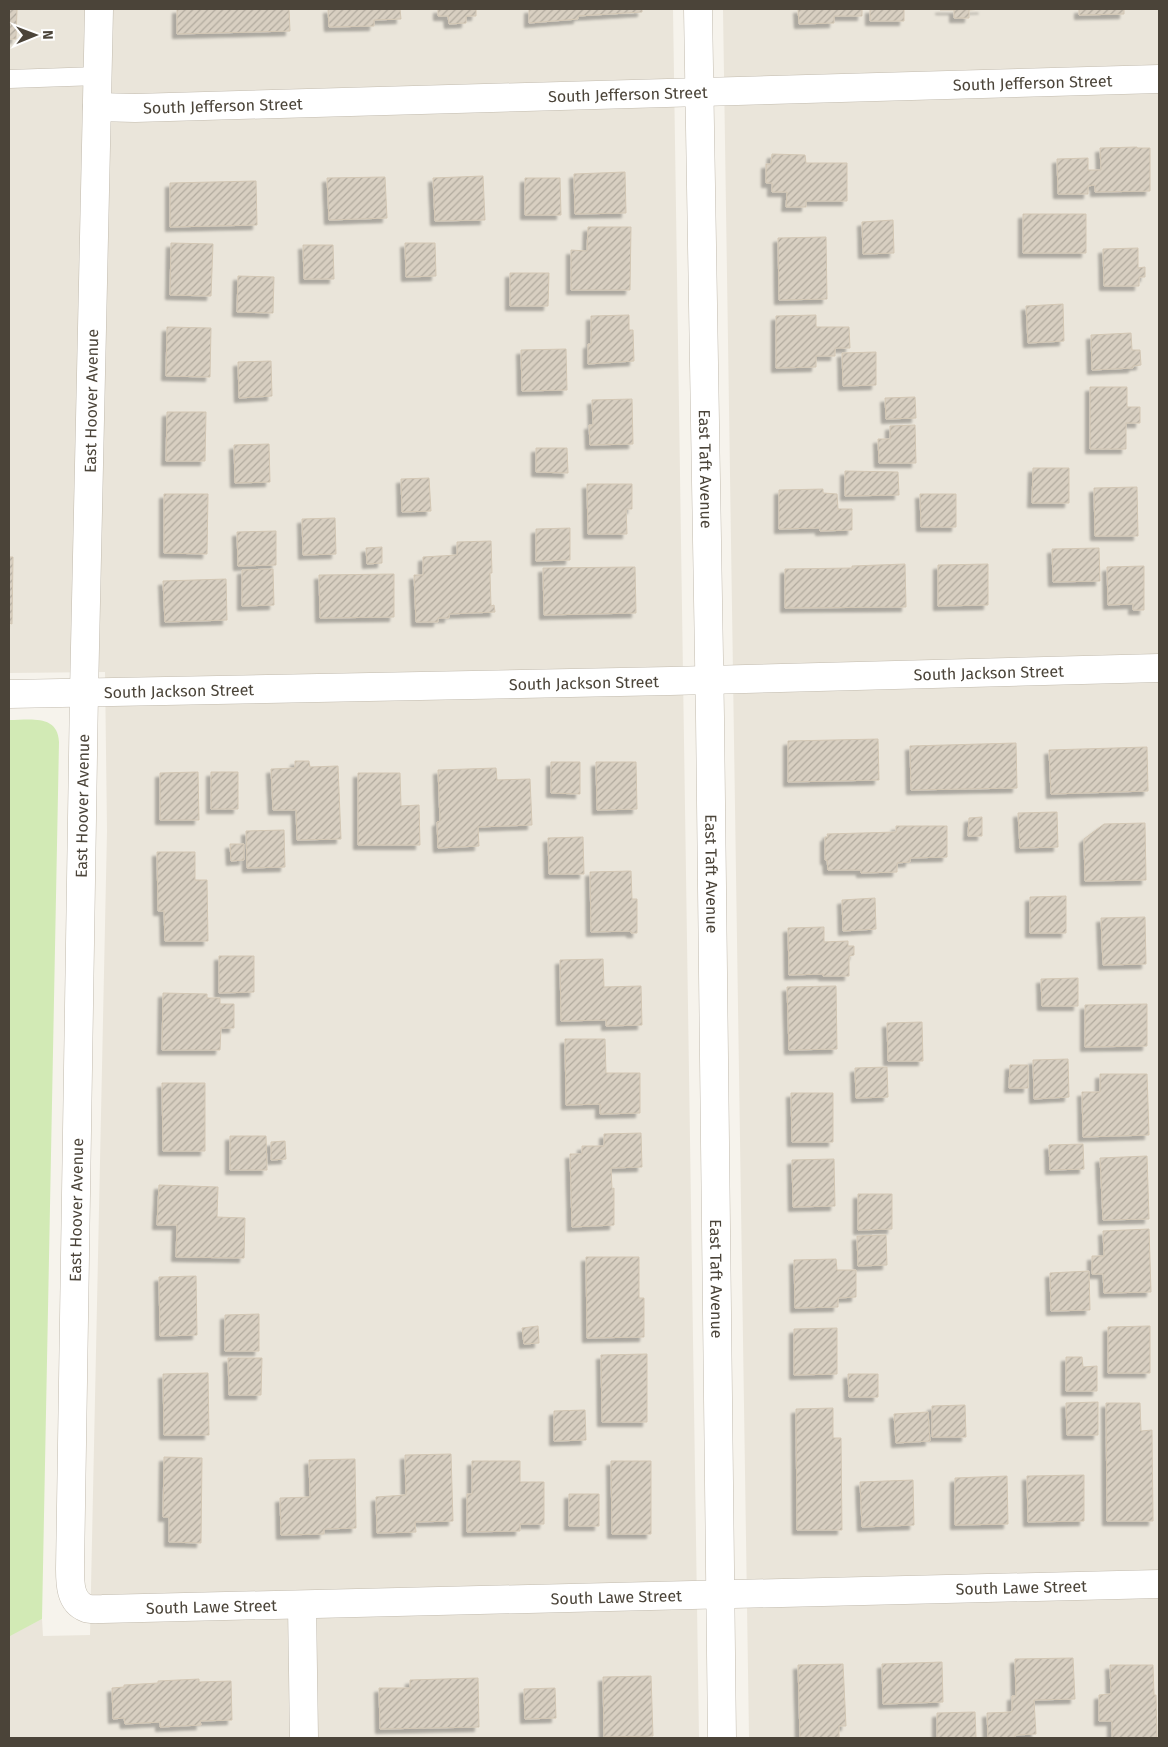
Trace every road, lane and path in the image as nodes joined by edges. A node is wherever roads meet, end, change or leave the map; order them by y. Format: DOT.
graph roads {
  1 [pos="100,9"];
  2 [pos="698,9"];
  3 [pos="98,76"];
  4 [pos="9,79"];
  5 [pos="1159,80"];
  6 [pos="700,92"];
  7 [pos="98,107"];
  8 [pos="1159,668"];
  9 [pos="709,679"];
  10 [pos="84,693"];
  11 [pos="9,694"];
  12 [pos="1159,1584"];
  13 [pos="720,1595"];
  14 [pos="76,1601"];
  15 [pos="302,1605"];
  16 [pos="304,1738"];
  17 [pos="722,1738"];
  1 -- 3 [label="street, East Hoover Avenue"];
  2 -- 6 [label="street, East Taft Avenue"];
  3 -- 4 [label="lane"];
  3 -- 7 [label="street, East Hoover Avenue"];
  5 -- 6 [label="street, South Jefferson Street"];
  6 -- 7 [label="street, South Jefferson Street"];
  6 -- 9 [label="street, East Taft Avenue"];
  7 -- 10 [label="street, East Hoover Avenue"];
  8 -- 9 [label="street, South Jackson Street"];
  9 -- 10 [label="street, South Jackson Street"];
  9 -- 13 [label="street, East Taft Avenue"];
  10 -- 11 [label="street, South Jackson Street"];
  10 -- 14 [label="street, East Hoover Avenue"];
  12 -- 13 [label="street, South Lawe Street"];
  13 -- 15 [label="street, South Lawe Street"];
  13 -- 17 [label="street, East Taft Avenue"];
  14 -- 15 [label="street, South Lawe Street"];
  15 -- 16 [label="street"];
}
